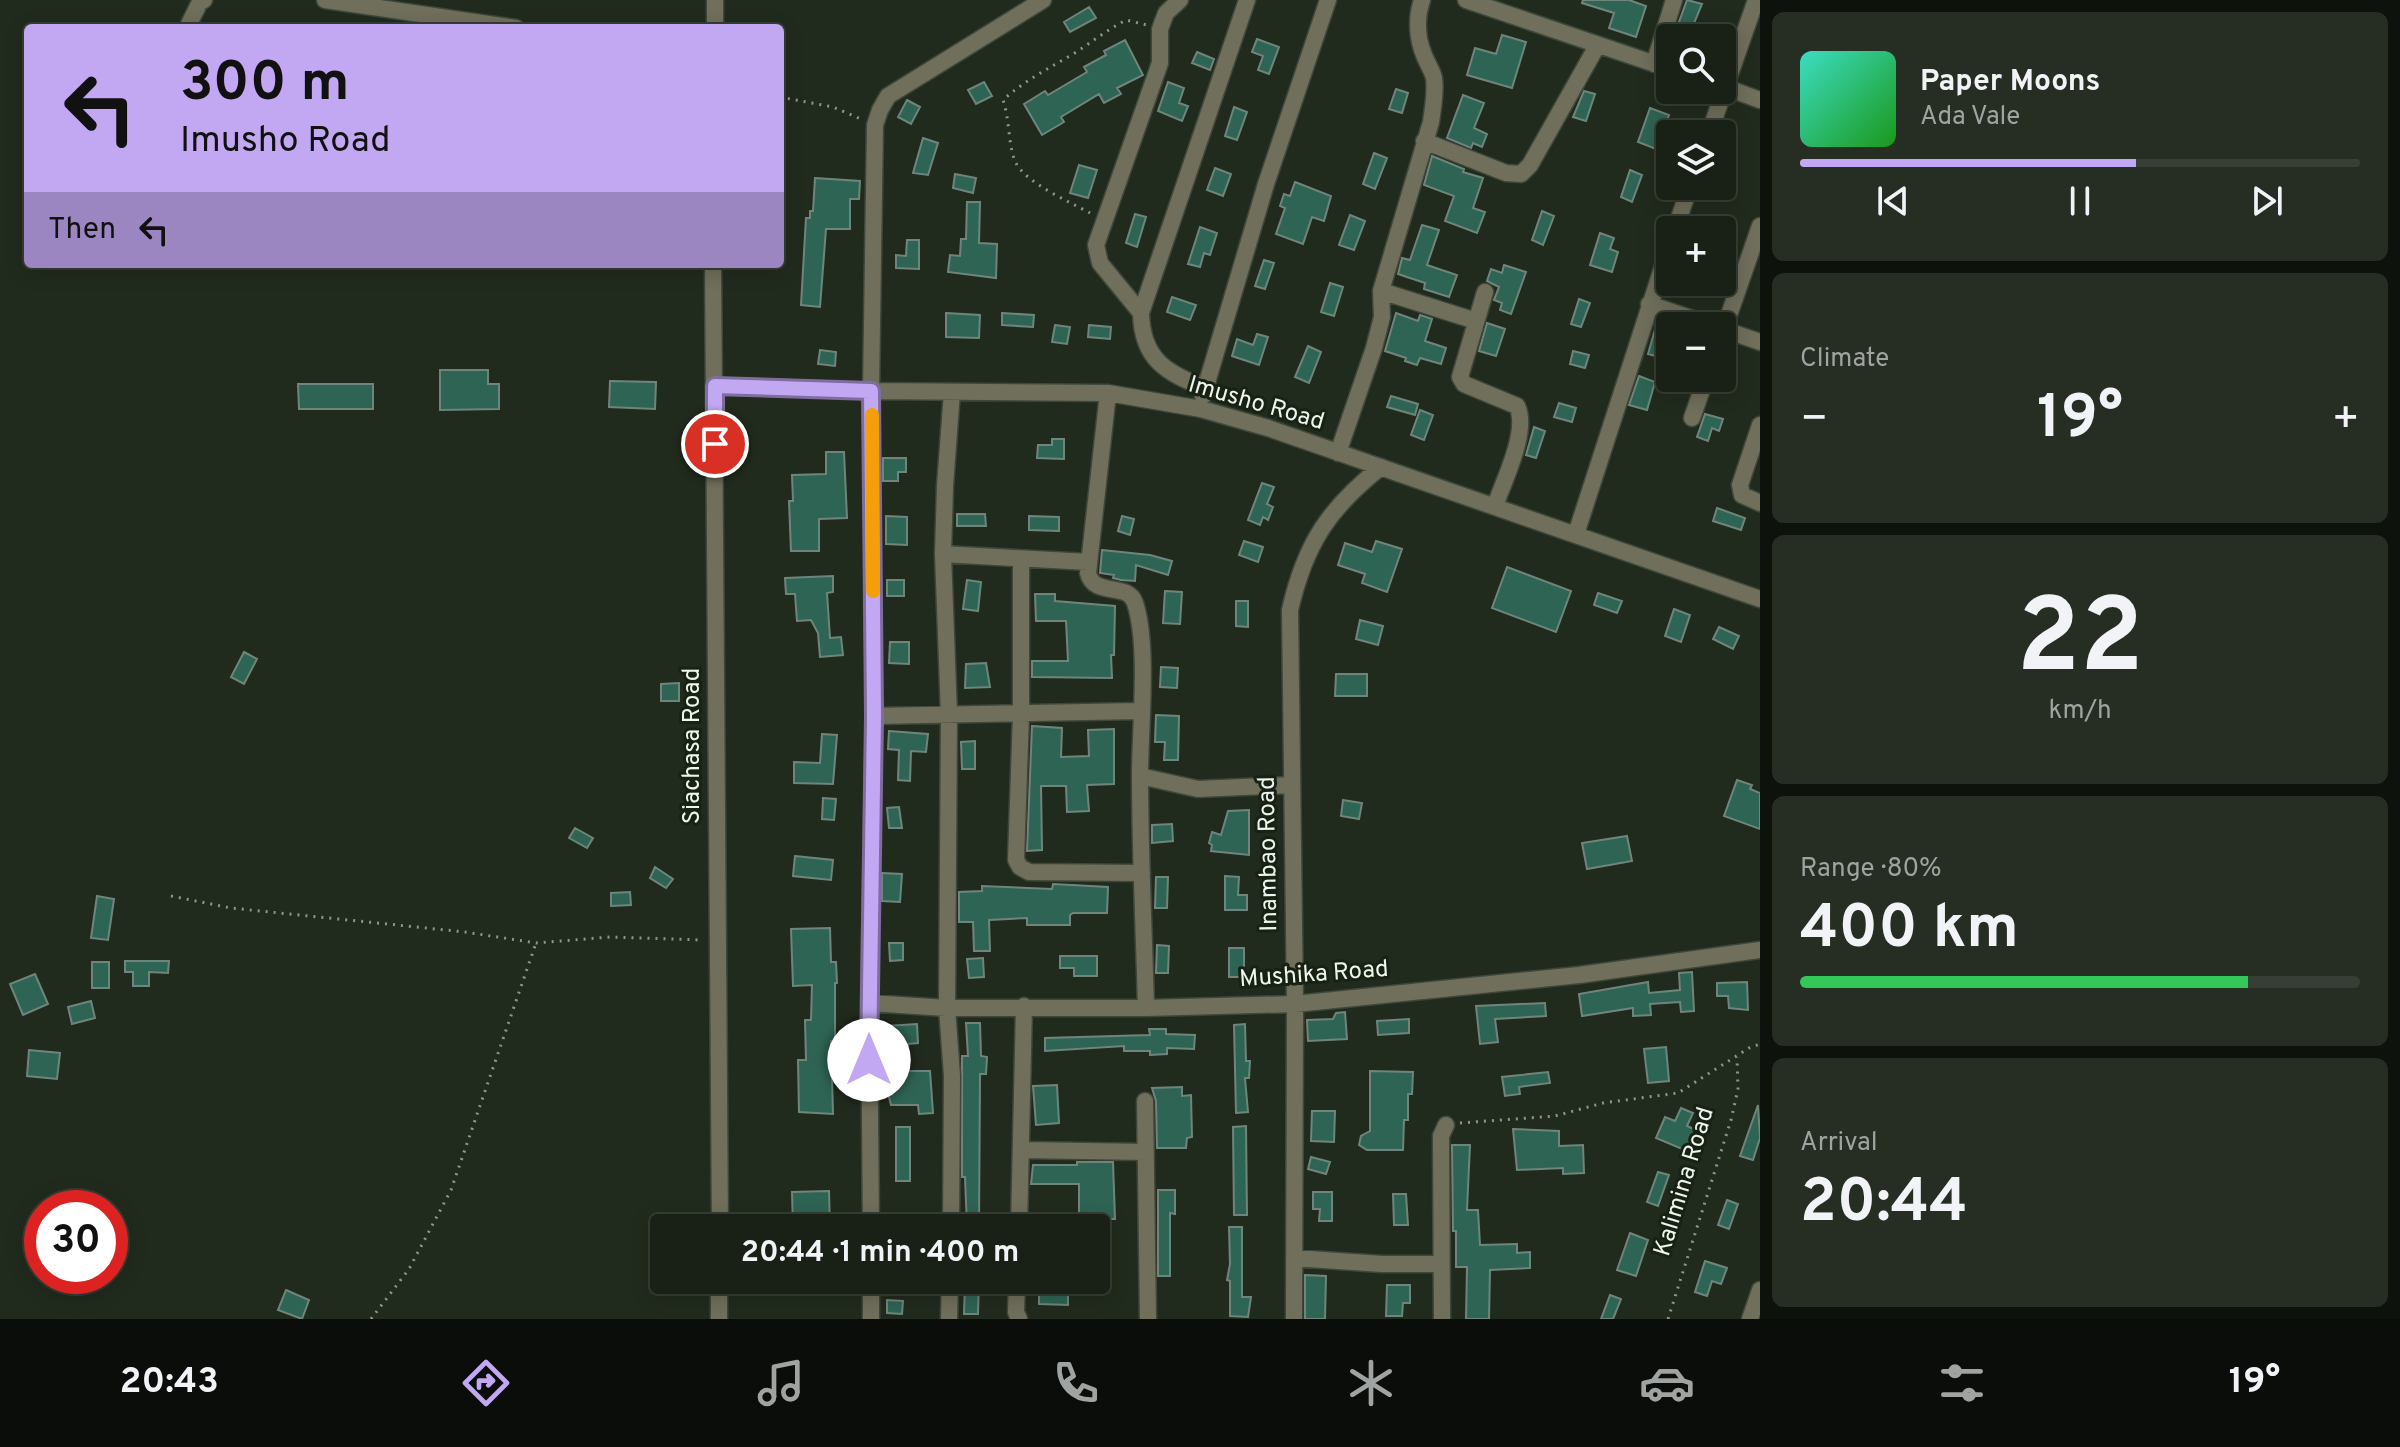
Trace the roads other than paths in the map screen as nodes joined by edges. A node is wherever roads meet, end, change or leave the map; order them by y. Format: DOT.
graph roads {
  1 [pos="204,0"];
  2 [pos="325,0"];
  3 [pos="715,0"];
  4 [pos="1043,0"];
  5 [pos="1180,0"];
  6 [pos="1247,0"];
  7 [pos="1328,0"];
  8 [pos="1422,0"];
  9 [pos="1466,0"];
  10 [pos="1524,0"];
  11 [pos="1674,0"];
  12 [pos="1756,0"];
  13 [pos="1526,20"];
  14 [pos="189,24"];
  15 [pos="489,24"];
  16 [pos="715,24"];
  17 [pos="1670,24"];
  18 [pos="1597,46"];
  19 [pos="1736,54"];
  20 [pos="1656,65"];
  21 [pos="1736,91"];
  22 [pos="1760,100"];
  23 [pos="1424,141"];
  24 [pos="1760,226"];
  25 [pos="713,268"];
  26 [pos="1656,284"];
  27 [pos="1381,291"];
  28 [pos="1485,292"];
  29 [pos="1649,304"];
  30 [pos="1671,312"];
  31 [pos="1727,312"];
  32 [pos="1141,313"];
  33 [pos="1476,321"];
  34 [pos="1736,335"];
  35 [pos="1760,342"];
  36 [pos="715,386"];
  37 [pos="1205,388"];
  38 [pos="871,391"];
  39 [pos="952,392"];
  40 [pos="1701,392"];
  41 [pos="1108,393"];
  42 [pos="1201,409"];
  43 [pos="1692,418"];
  44 [pos="1760,426"];
  45 [pos="1338,453"];
  46 [pos="1381,467"];
  47 [pos="1760,503"];
  48 [pos="1495,506"];
  49 [pos="1576,534"];
  50 [pos="943,554"];
  51 [pos="1021,559"];
  52 [pos="1088,562"];
  53 [pos="1760,599"];
  54 [pos="1141,711"];
  55 [pos="1021,714"];
  56 [pos="949,715"];
  57 [pos="874,716"];
  58 [pos="1140,776"];
  59 [pos="1291,785"];
  60 [pos="1142,873"];
  61 [pos="1760,950"];
  62 [pos="869,1003"];
  63 [pos="1295,1004"];
  64 [pos="1024,1006"];
  65 [pos="947,1008"];
  66 [pos="1146,1008"];
  67 [pos="1145,1101"];
  68 [pos="1446,1125"];
  69 [pos="1021,1150"];
  70 [pos="1145,1152"];
  71 [pos="720,1214"];
  72 [pos="871,1214"];
  73 [pos="951,1214"];
  74 [pos="1019,1214"];
  75 [pos="1294,1258"];
  76 [pos="1441,1264"];
  77 [pos="1760,1290"];
  78 [pos="719,1294"];
  79 [pos="871,1294"];
  80 [pos="950,1294"];
  81 [pos="1017,1294"];
  82 [pos="719,1319"];
  83 [pos="871,1319"];
  84 [pos="949,1319"];
  85 [pos="1019,1319"];
  86 [pos="1148,1319"];
  87 [pos="1294,1319"];
  88 [pos="1442,1319"];
  89 [pos="1750,1319"];
  1 -- 14 [label="street"];
  2 -- 15 [label="street"];
  3 -- 16 [label="street"];
  4 -- 38 [label="street"];
  5 -- 32 [label="street"];
  6 -- 32 [label="street"];
  7 -- 37 [label="street"];
  8 -- 23 [label="street"];
  9 -- 13 [label="street"];
  10 -- 13 [label="street"];
  11 -- 17 [label="street"];
  12 -- 19 [label="street"];
  13 -- 18 [label="street"];
  18 -- 20 [label="street"];
  18 -- 23 [label="street"];
  21 -- 22 [label="street"];
  23 -- 27 [label="street"];
  24 -- 31 [label="street"];
  25 -- 36 [label="street, Siachasa Road"];
  26 -- 29 [label="street"];
  27 -- 33 [label="street"];
  27 -- 45 [label="street"];
  28 -- 33 [label="street"];
  29 -- 30 [label="street"];
  29 -- 49 [label="street"];
  32 -- 37 [label="street"];
  33 -- 48 [label="street"];
  34 -- 35 [label="street"];
  36 -- 38 [label="street, Imusho Road"];
  36 -- 71 [label="street, Siachasa Road"];
  37 -- 42 [label="street"];
  38 -- 39 [label="street, Imusho Road"];
  38 -- 57 [label="street"];
  39 -- 41 [label="street, Imusho Road"];
  39 -- 50 [label="street"];
  40 -- 43 [label="street"];
  41 -- 42 [label="street, Imusho Road"];
  41 -- 52 [label="street"];
  42 -- 45 [label="street, Imusho Road"];
  44 -- 47 [label="street"];
  45 -- 46 [label="street, Imusho Road"];
  46 -- 48 [label="street, Imusho Road"];
  46 -- 59 [label="street, Inambao Road"];
  48 -- 49 [label="street, Imusho Road"];
  49 -- 53 [label="street, Imusho Road"];
  50 -- 51 [label="street"];
  50 -- 56 [label="street"];
  51 -- 52 [label="street"];
  51 -- 55 [label="street"];
  52 -- 54 [label="street"];
  54 -- 55 [label="street"];
  54 -- 58 [label="street"];
  55 -- 56 [label="street"];
  55 -- 60 [label="street"];
  56 -- 57 [label="street"];
  56 -- 65 [label="street"];
  57 -- 62 [label="street"];
  58 -- 59 [label="street"];
  58 -- 60 [label="street"];
  59 -- 63 [label="street, Inambao Road"];
  60 -- 66 [label="street"];
  61 -- 63 [label="street, Mushika Road"];
  62 -- 65 [label="street, Mushika Road"];
  62 -- 72 [label="street"];
  63 -- 66 [label="street, Mushika Road"];
  63 -- 75 [label="street, Inambao Road"];
  64 -- 65 [label="street, Mushika Road"];
  64 -- 66 [label="street, Mushika Road"];
  64 -- 69 [label="street"];
  65 -- 73 [label="street"];
  67 -- 70 [label="street"];
  68 -- 76 [label="street"];
  69 -- 70 [label="street"];
  69 -- 74 [label="street"];
  70 -- 86 [label="street"];
  75 -- 76 [label="street"];
  75 -- 87 [label="street, Inambao Road"];
  76 -- 88 [label="street"];
  77 -- 89 [label="street"];
  78 -- 82 [label="street"];
  79 -- 83 [label="street"];
  80 -- 84 [label="street"];
  81 -- 85 [label="street"];
}
